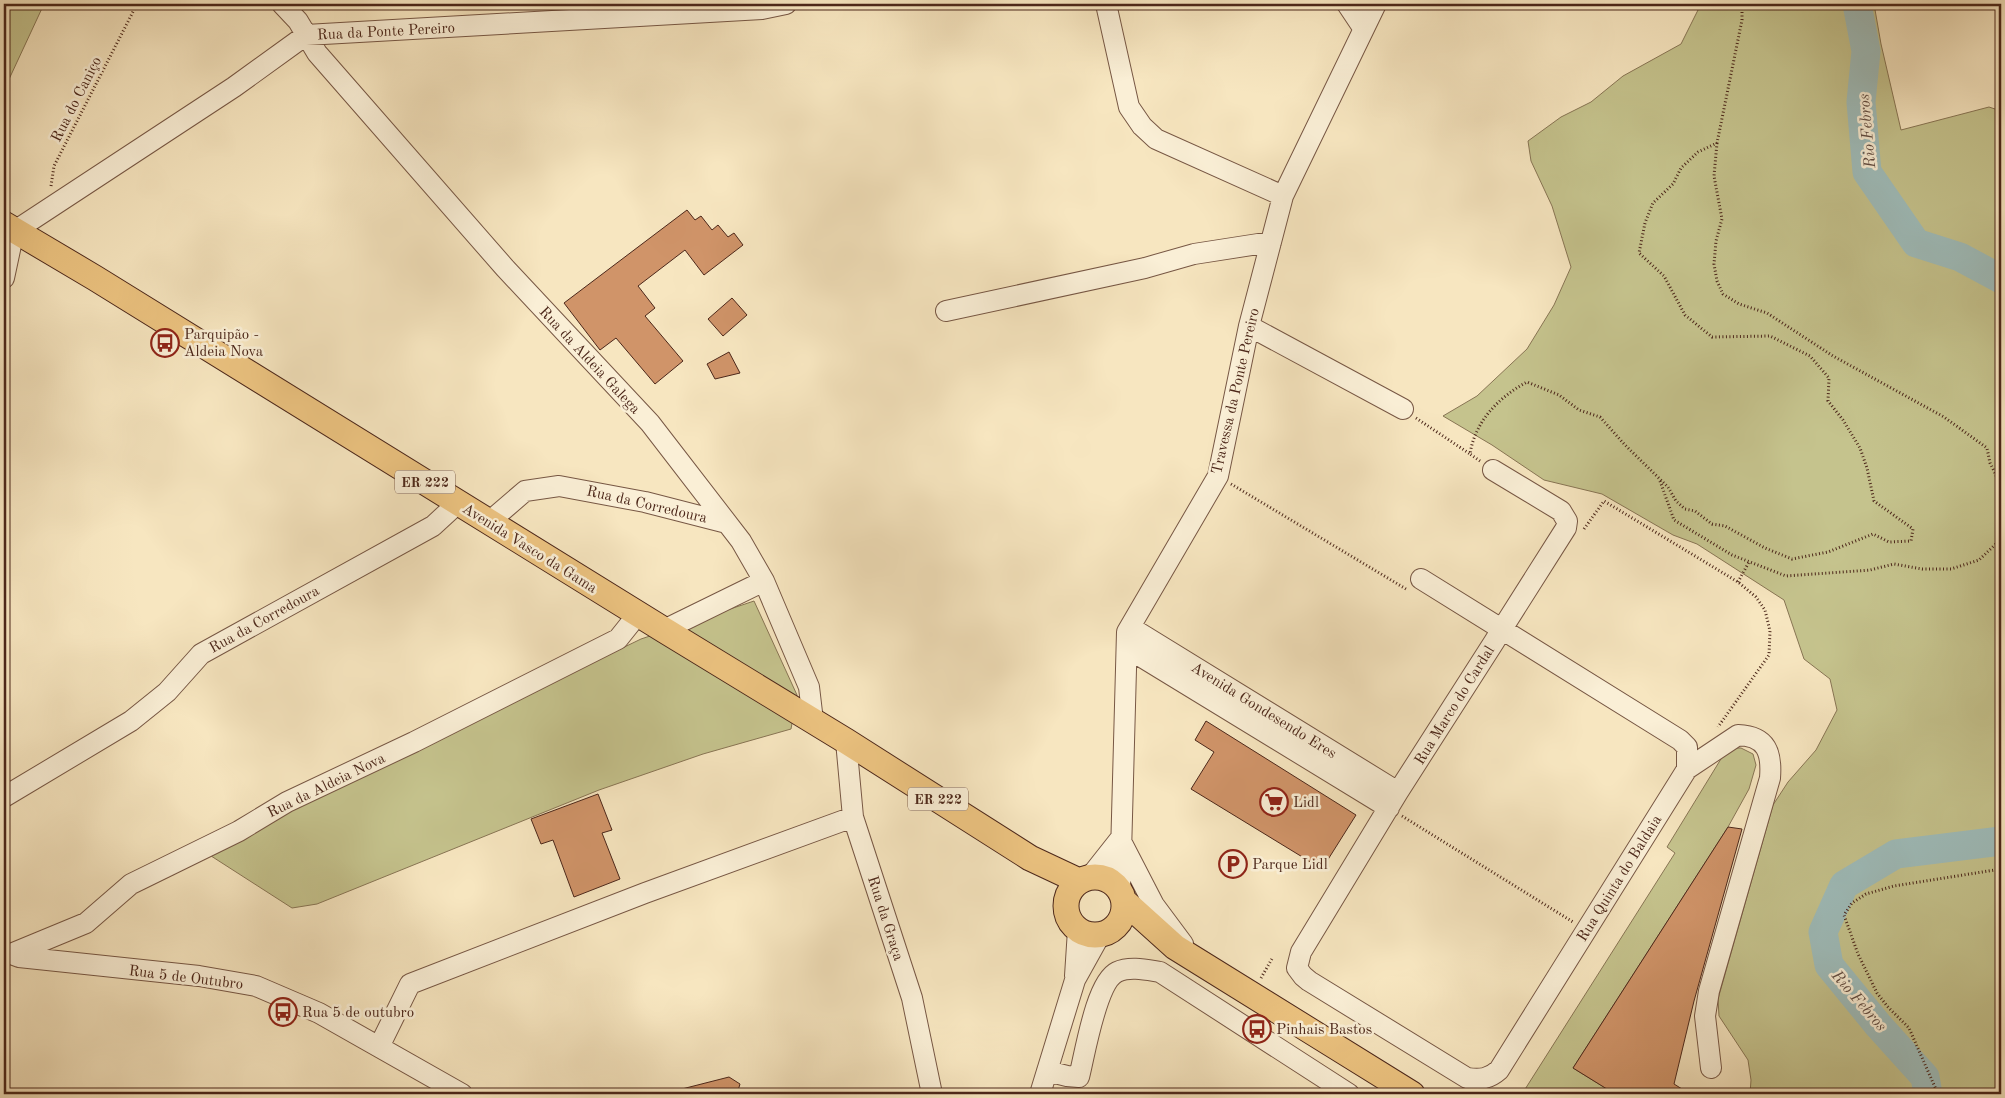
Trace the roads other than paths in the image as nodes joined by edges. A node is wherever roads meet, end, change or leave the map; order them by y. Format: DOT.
graph roads {
  1 [pos="282,4"];
  2 [pos="786,4"];
  3 [pos="1106,4"];
  4 [pos="1347,4"];
  5 [pos="1376,4"];
  6 [pos="1363,28"];
  7 [pos="306,35"];
  8 [pos="1283,196"];
  9 [pos="7,231"];
  10 [pos="1271,242"];
  11 [pos="4,278"];
  12 [pos="946,310"];
  13 [pos="1249,326"];
  14 [pos="1403,409"];
  15 [pos="1493,470"];
  16 [pos="458,503"];
  17 [pos="489,522"];
  18 [pos="727,522"];
  19 [pos="764,581"];
  20 [pos="1415,585"];
  21 [pos="638,614"];
  22 [pos="1130,627"];
  23 [pos="664,630"];
  24 [pos="1502,630"];
  25 [pos="1127,648"];
  26 [pos="813,721"];
  27 [pos="846,741"];
  28 [pos="1687,769"];
  29 [pos="4,797"];
  30 [pos="1394,800"];
  31 [pos="853,817"];
  32 [pos="1120,839"];
  33 [pos="1078,885"];
  34 [pos="1122,895"];
  35 [pos="1096,932"];
  36 [pos="8,952"];
  37 [pos="1185,953"];
  38 [pos="1297,968"];
  39 [pos="379,1047"];
  40 [pos="1711,1068"];
  41 [pos="1047,1071"];
  42 [pos="462,1094"];
  43 [pos="932,1094"];
  44 [pos="1040,1094"];
  45 [pos="1349,1094"];
  46 [pos="1412,1094"];
  1 -- 7 [label="street, Rua da Aldeia Galega"];
  2 -- 7 [label="street, Rua da Ponte Pereiro"];
  3 -- 8 [label="street"];
  4 -- 6 [label="street"];
  5 -- 6 [label="street, Travessa da Ponte Pereiro"];
  6 -- 8 [label="street, Travessa da Ponte Pereiro"];
  7 -- 9 [label="street, Rua da Ponte Pereiro"];
  7 -- 18 [label="street, Rua da Aldeia Galega"];
  8 -- 10 [label="street, Travessa da Ponte Pereiro"];
  9 -- 11 [label="street"];
  9 -- 16 [label="main road, Avenida Vasco da Gama / ER 222"];
  10 -- 12 [label="street"];
  10 -- 13 [label="street, Travessa da Ponte Pereiro"];
  13 -- 14 [label="street"];
  13 -- 22 [label="street, Travessa da Ponte Pereiro"];
  15 -- 24 [label="street, Rua Marco do Cardal"];
  16 -- 17 [label="main road, Avenida Vasco da Gama / ER 222"];
  16 -- 29 [label="street, Rua da Corredoura"];
  17 -- 18 [label="street, Rua da Corredoura"];
  17 -- 21 [label="main road, Avenida Vasco da Gama / ER 222"];
  18 -- 19 [label="street, Rua da Aldeia Galega"];
  19 -- 23 [label="street"];
  19 -- 26 [label="street, Rua da Aldeia Galega"];
  20 -- 24 [label="street"];
  21 -- 23 [label="main road, Avenida Vasco da Gama / ER 222"];
  21 -- 36 [label="street, Rua da Aldeia Nova"];
  22 -- 25 [label="street, Travessa da Ponte Pereiro"];
  22 -- 30 [label="street, Avenida Gondesendo Eres"];
  23 -- 26 [label="main road, Avenida Vasco da Gama / ER 222"];
  24 -- 28 [label="street"];
  24 -- 30 [label="street, Rua Marco do Cardal"];
  25 -- 30 [label="street, Avenida Gondesendo Eres"];
  25 -- 32 [label="street, Travessa da Ponte Pereiro"];
  26 -- 27 [label="main road, Avenida Vasco da Gama / ER 222"];
  27 -- 31 [label="street, Rua da Graça"];
  27 -- 33 [label="main road, Avenida Vasco da Gama / ER 222"];
  28 -- 38 [label="street, Rua Quinta do Baldaia"];
  28 -- 40 [label="street"];
  30 -- 38 [label="street, Rua Marco do Cardal"];
  31 -- 39 [label="street"];
  31 -- 43 [label="street, Rua da Graça"];
  32 -- 33 [label="street"];
  32 -- 34 [label="street, Travessa da Ponte Pereiro"];
  32 -- 37 [label="street"];
  33 -- 34 [label="main road"];
  33 -- 35 [label="main road, Avenida Vasco da Gama / ER 222"];
  34 -- 35 [label="main road"];
  34 -- 37 [label="main road"];
  35 -- 37 [label="main road"];
  35 -- 41 [label="street"];
  36 -- 39 [label="street, Rua 5 de Outubro"];
  37 -- 46 [label="main road"];
  39 -- 42 [label="street, Rua 5 de Outubro"];
  41 -- 44 [label="street"];
  41 -- 45 [label="street"];
}
